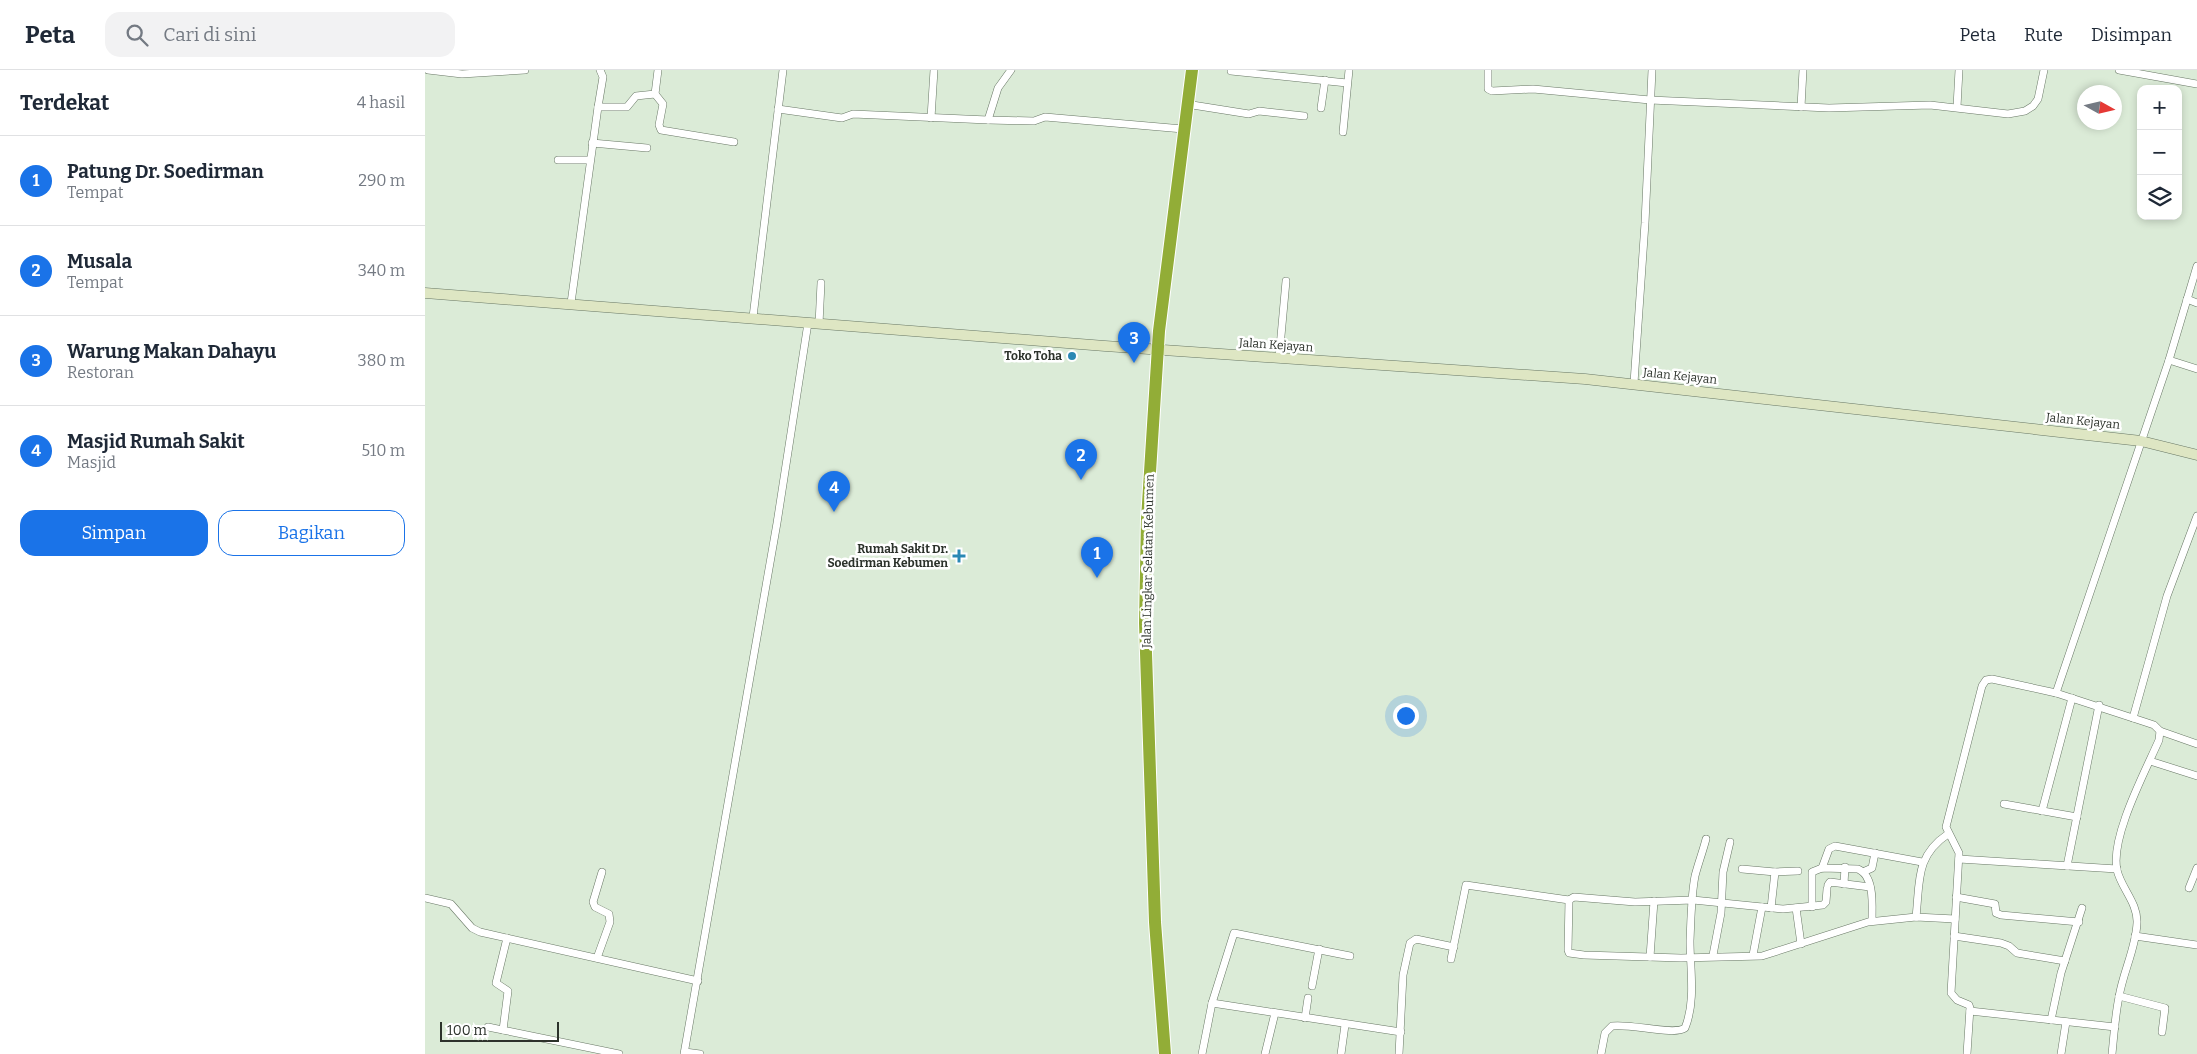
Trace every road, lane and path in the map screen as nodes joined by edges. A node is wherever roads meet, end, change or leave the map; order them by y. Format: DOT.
graph roads {
  1 [pos="429,70"];
  2 [pos="525,70"];
  3 [pos="600,70"];
  4 [pos="658,70"];
  5 [pos="783,70"];
  6 [pos="935,70"];
  7 [pos="1011,70"];
  8 [pos="1192,70"];
  9 [pos="1349,70"];
  10 [pos="1488,70"];
  11 [pos="1652,70"];
  12 [pos="1803,70"];
  13 [pos="1959,70"];
  14 [pos="2044,70"];
  15 [pos="2119,70"];
  16 [pos="1231,71"];
  17 [pos="463,72"];
  18 [pos="1325,80"];
  19 [pos="1347,83"];
  20 [pos="2197,84"];
  21 [pos="655,89"];
  22 [pos="1650,100"];
  23 [pos="1186,104"];
  24 [pos="598,107"];
  25 [pos="1801,107"];
  26 [pos="1957,107"];
  27 [pos="1321,108"];
  28 [pos="778,109"];
  29 [pos="1304,116"];
  30 [pos="931,118"];
  31 [pos="988,120"];
  32 [pos="1183,129"];
  33 [pos="1343,132"];
  34 [pos="734,142"];
  35 [pos="593,143"];
  36 [pos="647,148"];
  37 [pos="559,160"];
  38 [pos="590,160"];
  39 [pos="2197,266"];
  40 [pos="1285,281"];
  41 [pos="821,283"];
  42 [pos="425,293"];
  43 [pos="2187,299"];
  44 [pos="571,303"];
  45 [pos="2197,303"];
  46 [pos="753,317"];
  47 [pos="808,323"];
  48 [pos="819,324"];
  49 [pos="1157,349"];
  50 [pos="1279,358"];
  51 [pos="2169,360"];
  52 [pos="2197,368"];
  53 [pos="1634,383"];
  54 [pos="2141,441"];
  55 [pos="2197,455"];
  56 [pos="2197,516"];
  57 [pos="2056,693"];
  58 [pos="2072,698"];
  59 [pos="2099,705"];
  60 [pos="2133,718"];
  61 [pos="2160,732"];
  62 [pos="2197,744"];
  63 [pos="2150,762"];
  64 [pos="2197,776"];
  65 [pos="2004,804"];
  66 [pos="2042,811"];
  67 [pos="2077,817"];
  68 [pos="1948,834"];
  69 [pos="1706,839"];
  70 [pos="1730,842"];
  71 [pos="1875,853"];
  72 [pos="1959,859"];
  73 [pos="1922,862"];
  74 [pos="2067,866"];
  75 [pos="1822,868"];
  76 [pos="1845,868"];
  77 [pos="2197,868"];
  78 [pos="1742,869"];
  79 [pos="2117,869"];
  80 [pos="1798,871"];
  81 [pos="603,872"];
  82 [pos="1775,872"];
  83 [pos="1863,872"];
  84 [pos="1844,884"];
  85 [pos="1870,887"];
  86 [pos="2189,888"];
  87 [pos="1956,897"];
  88 [pos="425,898"];
  89 [pos="1569,900"];
  90 [pos="1693,900"];
  91 [pos="1654,901"];
  92 [pos="1721,903"];
  93 [pos="1762,907"];
  94 [pos="1812,907"];
  95 [pos="1771,908"];
  96 [pos="1796,908"];
  97 [pos="2082,908"];
  98 [pos="1916,917"];
  99 [pos="1955,919"];
  100 [pos="1872,921"];
  101 [pos="2079,922"];
  102 [pos="1954,936"];
  103 [pos="2135,936"];
  104 [pos="507,938"];
  105 [pos="1801,944"];
  106 [pos="2197,945"];
  107 [pos="1453,947"];
  108 [pos="1319,949"];
  109 [pos="1713,955"];
  110 [pos="1753,955"];
  111 [pos="1349,956"];
  112 [pos="1650,957"];
  113 [pos="597,958"];
  114 [pos="1691,958"];
  115 [pos="1451,959"];
  116 [pos="2065,961"];
  117 [pos="698,981"];
  118 [pos="1312,986"];
  119 [pos="2119,996"];
  120 [pos="1308,998"];
  121 [pos="1212,1003"];
  122 [pos="1970,1011"];
  123 [pos="1275,1013"];
  124 [pos="1305,1018"];
  125 [pos="2051,1020"];
  126 [pos="2066,1022"];
  127 [pos="1345,1025"];
  128 [pos="2115,1026"];
  129 [pos="488,1027"];
  130 [pos="503,1030"];
  131 [pos="1401,1032"];
  132 [pos="2162,1032"];
  133 [pos="685,1053"];
  134 [pos="619,1054"];
  135 [pos="700,1054"];
  136 [pos="1165,1054"];
  137 [pos="1202,1054"];
  138 [pos="1265,1054"];
  139 [pos="1341,1054"];
  140 [pos="1399,1054"];
  141 [pos="1601,1054"];
  142 [pos="1967,1054"];
  143 [pos="2061,1054"];
  144 [pos="2112,1054"];
  1 -- 17 [label="street"];
  2 -- 17 [label="street"];
  3 -- 24 [label="street"];
  4 -- 21 [label="street"];
  5 -- 28 [label="street"];
  6 -- 30 [label="street"];
  7 -- 31 [label="street"];
  8 -- 23 [label="highway, Jalan Lingkar Selatan Kebumen"];
  9 -- 19 [label="street"];
  10 -- 22 [label="street"];
  11 -- 22 [label="street"];
  12 -- 25 [label="street"];
  13 -- 26 [label="street"];
  14 -- 26 [label="street"];
  15 -- 20 [label="street"];
  16 -- 18 [label="street"];
  18 -- 19 [label="street"];
  18 -- 27 [label="street"];
  19 -- 33 [label="street"];
  21 -- 24 [label="street"];
  21 -- 34 [label="street"];
  22 -- 25 [label="street"];
  22 -- 53 [label="street"];
  23 -- 29 [label="street"];
  23 -- 32 [label="highway, Jalan Lingkar Selatan Kebumen"];
  24 -- 35 [label="street"];
  25 -- 26 [label="street"];
  28 -- 30 [label="street"];
  28 -- 46 [label="street"];
  30 -- 31 [label="street"];
  31 -- 32 [label="street"];
  32 -- 49 [label="highway, Jalan Lingkar Selatan Kebumen"];
  35 -- 36 [label="street"];
  35 -- 38 [label="street"];
  37 -- 38 [label="street"];
  38 -- 44 [label="street"];
  39 -- 43 [label="street"];
  40 -- 50 [label="street"];
  41 -- 48 [label="street"];
  42 -- 44 [label="main road, Jalan Kejayan"];
  43 -- 45 [label="street"];
  43 -- 51 [label="street"];
  44 -- 46 [label="main road, Jalan Kejayan"];
  46 -- 47 [label="main road, Jalan Kejayan"];
  47 -- 48 [label="main road, Jalan Kejayan"];
  47 -- 117 [label="street"];
  48 -- 49 [label="main road, Jalan Kejayan"];
  49 -- 50 [label="main road, Jalan Kejayan"];
  49 -- 136 [label="highway, Jalan Lingkar Selatan Kebumen"];
  50 -- 53 [label="main road, Jalan Kejayan"];
  51 -- 52 [label="street"];
  51 -- 54 [label="street"];
  53 -- 54 [label="main road, Jalan Kejayan"];
  54 -- 55 [label="main road, Jalan Kejayan"];
  54 -- 57 [label="street"];
  56 -- 60 [label="street"];
  57 -- 58 [label="street"];
  57 -- 68 [label="street"];
  58 -- 59 [label="street"];
  58 -- 66 [label="street"];
  59 -- 60 [label="street"];
  59 -- 67 [label="street"];
  60 -- 61 [label="street"];
  61 -- 62 [label="street"];
  61 -- 63 [label="street"];
  63 -- 64 [label="street"];
  63 -- 79 [label="street"];
  65 -- 66 [label="street"];
  66 -- 67 [label="street"];
  67 -- 74 [label="street"];
  68 -- 72 [label="street"];
  68 -- 73 [label="street"];
  69 -- 90 [label="street"];
  70 -- 92 [label="street"];
  71 -- 73 [label="street"];
  71 -- 75 [label="street"];
  71 -- 83 [label="street"];
  72 -- 74 [label="street"];
  72 -- 87 [label="street"];
  73 -- 98 [label="street"];
  74 -- 79 [label="street"];
  75 -- 76 [label="street"];
  75 -- 94 [label="street"];
  76 -- 83 [label="street"];
  76 -- 84 [label="street"];
  77 -- 86 [label="street"];
  78 -- 82 [label="street"];
  79 -- 103 [label="street"];
  80 -- 82 [label="street"];
  81 -- 113 [label="street"];
  82 -- 95 [label="street"];
  83 -- 85 [label="street"];
  84 -- 85 [label="street"];
  84 -- 94 [label="street"];
  85 -- 100 [label="street"];
  87 -- 99 [label="street"];
  87 -- 101 [label="street"];
  88 -- 104 [label="street"];
  89 -- 91 [label="street"];
  89 -- 107 [label="street"];
  89 -- 112 [label="street"];
  90 -- 91 [label="street"];
  90 -- 92 [label="street"];
  90 -- 114 [label="street"];
  91 -- 112 [label="street"];
  92 -- 93 [label="street"];
  92 -- 109 [label="street"];
  93 -- 95 [label="street"];
  93 -- 110 [label="street"];
  94 -- 96 [label="street"];
  95 -- 96 [label="street"];
  96 -- 105 [label="street"];
  97 -- 101 [label="street"];
  98 -- 99 [label="street"];
  98 -- 100 [label="street"];
  99 -- 102 [label="street"];
  100 -- 105 [label="street"];
  101 -- 116 [label="street"];
  102 -- 116 [label="street"];
  102 -- 122 [label="street"];
  103 -- 106 [label="street"];
  103 -- 119 [label="street"];
  104 -- 113 [label="street"];
  104 -- 130 [label="street"];
  105 -- 110 [label="street"];
  107 -- 115 [label="street"];
  107 -- 131 [label="street"];
  108 -- 111 [label="street"];
  108 -- 118 [label="street"];
  108 -- 121 [label="street"];
  109 -- 110 [label="street"];
  109 -- 114 [label="street"];
  112 -- 114 [label="street"];
  113 -- 117 [label="street"];
  114 -- 141 [label="street"];
  116 -- 125 [label="street"];
  117 -- 133 [label="street"];
  119 -- 128 [label="street"];
  119 -- 132 [label="street"];
  120 -- 124 [label="street"];
  121 -- 123 [label="street"];
  121 -- 137 [label="street"];
  122 -- 125 [label="street"];
  122 -- 142 [label="street"];
  123 -- 124 [label="street"];
  123 -- 138 [label="street"];
  124 -- 127 [label="street"];
  125 -- 126 [label="street"];
  126 -- 128 [label="street"];
  126 -- 143 [label="street"];
  127 -- 131 [label="street"];
  127 -- 139 [label="street"];
  128 -- 144 [label="street"];
  129 -- 130 [label="street"];
  130 -- 134 [label="street"];
  131 -- 140 [label="street"];
  133 -- 135 [label="street"];
}
